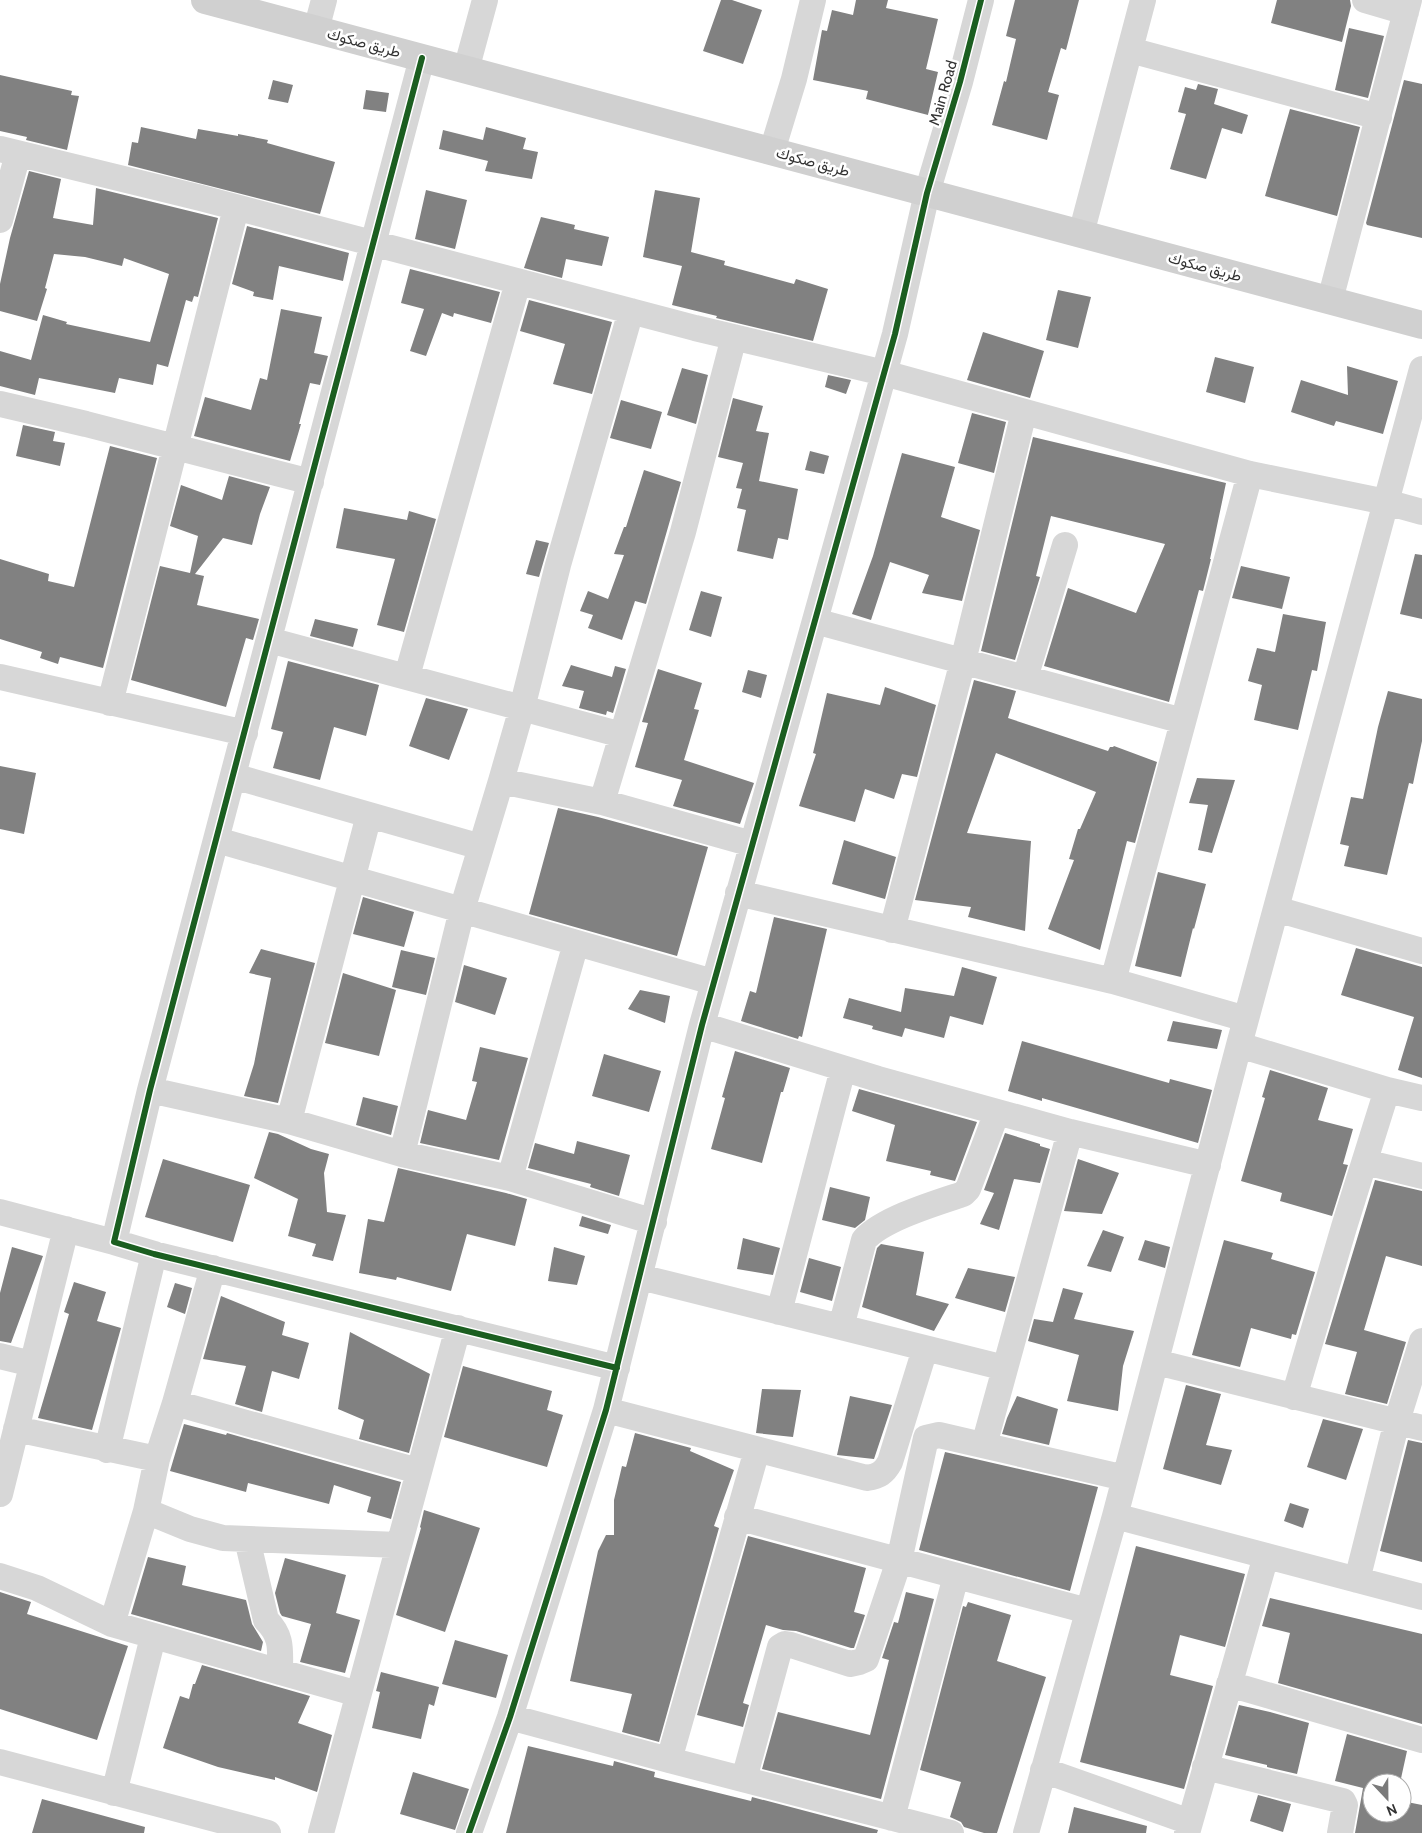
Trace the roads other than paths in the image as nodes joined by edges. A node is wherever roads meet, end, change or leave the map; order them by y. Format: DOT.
graph roads {
  1 [pos="204,0"];
  2 [pos="324,0"];
  3 [pos="486,0"];
  4 [pos="813,0"];
  5 [pos="981,0"];
  6 [pos="1143,0"];
  7 [pos="1364,0"];
  8 [pos="1408,6"];
  9 [pos="316,30"];
  10 [pos="1130,50"];
  11 [pos="422,58"];
  12 [pos="466,70"];
  13 [pos="1379,116"];
  14 [pos="772,151"];
  15 [pos="9,152"];
  16 [pos="928,193"];
  17 [pos="236,208"];
  18 [pos="0,220"];
  19 [pos="1081,234"];
  20 [pos="374,244"];
  21 [pos="518,282"];
  22 [pos="1330,300"];
  23 [pos="630,311"];
  24 [pos="1422,325"];
  25 [pos="734,337"];
  26 [pos="1422,369"];
  27 [pos="884,373"];
  28 [pos="0,404"];
  29 [pos="1024,412"];
  30 [pos="174,446"];
  31 [pos="1250,474"];
  32 [pos="311,482"];
  33 [pos="1386,502"];
  34 [pos="1422,512"];
  35 [pos="1064,545"];
  36 [pos="815,621"];
  37 [pos="269,640"];
  38 [pos="962,661"];
  39 [pos="407,676"];
  40 [pos="0,677"];
  41 [pos="1025,678"];
  42 [pos="110,703"];
  43 [pos="522,708"];
  44 [pos="1183,721"];
  45 [pos="245,733"];
  46 [pos="622,735"];
  47 [pos="234,776"];
  48 [pos="501,781"];
  49 [pos="602,802"];
  50 [pos="369,815"];
  51 [pos="216,840"];
  52 [pos="752,844"];
  53 [pos="481,847"];
  54 [pos="354,879"];
  55 [pos="738,893"];
  56 [pos="1276,909"];
  57 [pos="462,910"];
  58 [pos="892,930"];
  59 [pos="576,943"];
  60 [pos="1421,946"];
  61 [pos="1113,981"];
  62 [pos="714,982"];
  63 [pos="1246,1019"];
  64 [pos="702,1026"];
  65 [pos="1239,1045"];
  66 [pos="843,1069"];
  67 [pos="150,1090"];
  68 [pos="1387,1090"];
  69 [pos="1422,1098"];
  70 [pos="997,1112"];
  71 [pos="289,1121"];
  72 [pos="1070,1132"];
  73 [pos="402,1154"];
  74 [pos="1365,1162"];
  75 [pos="1208,1165"];
  76 [pos="1422,1176"];
  77 [pos="510,1178"];
  78 [pos="0,1212"];
  79 [pos="654,1222"];
  80 [pos="66,1230"];
  81 [pos="114,1242"];
  82 [pos="154,1254"];
  83 [pos="213,1268"];
  84 [pos="640,1277"];
  85 [pos="779,1312"];
  86 [pos="841,1327"];
  87 [pos="458,1328"];
  88 [pos="1422,1341"];
  89 [pos="925,1348"];
  90 [pos="0,1356"];
  91 [pos="1156,1362"];
  92 [pos="32,1364"];
  93 [pos="617,1368"];
  94 [pos="1005,1368"];
  95 [pos="1294,1396"];
  96 [pos="175,1403"];
  97 [pos="606,1410"];
  98 [pos="1397,1422"];
  99 [pos="1422,1428"];
  100 [pos="16,1430"];
  101 [pos="984,1445"];
  102 [pos="107,1450"];
  103 [pos="757,1450"];
  104 [pos="157,1459"];
  105 [pos="890,1462"];
  106 [pos="919,1464"];
  107 [pos="418,1471"];
  108 [pos="1125,1478"];
  109 [pos="0,1494"];
  110 [pos="146,1511"];
  111 [pos="1115,1516"];
  112 [pos="737,1518"];
  113 [pos="247,1539"];
  114 [pos="398,1546"];
  115 [pos="1266,1556"];
  116 [pos="899,1561"];
  117 [pos="0,1576"];
  118 [pos="956,1576"];
  119 [pos="1357,1580"];
  120 [pos="1422,1597"];
  121 [pos="1088,1611"];
  122 [pos="112,1624"];
  123 [pos="154,1637"];
  124 [pos="280,1672"];
  125 [pos="1229,1684"];
  126 [pos="358,1694"];
  127 [pos="510,1717"];
  128 [pos="1422,1740"];
  129 [pos="670,1760"];
  130 [pos="0,1762"];
  131 [pos="1206,1766"];
  132 [pos="1043,1770"];
  133 [pos="744,1779"];
  134 [pos="114,1793"];
  135 [pos="892,1818"];
  136 [pos="1188,1827"];
  137 [pos="268,1833"];
  138 [pos="320,1833"];
  139 [pos="469,1833"];
  140 [pos="952,1833"];
  141 [pos="1026,1833"];
  142 [pos="1340,1833"];
  1 -- 9 [label="street, طريق صكوك"];
  2 -- 9 [label="street"];
  3 -- 12 [label="street"];
  4 -- 14 [label="street"];
  5 -- 16 [label="street, Main Road"];
  6 -- 10 [label="street"];
  7 -- 8 [label="street"];
  8 -- 13 [label="street"];
  9 -- 11 [label="street, طريق صكوك"];
  10 -- 13 [label="street"];
  10 -- 19 [label="street"];
  11 -- 12 [label="street, طريق صكوك"];
  11 -- 20 [label="street"];
  12 -- 14 [label="street, طريق صكوك"];
  13 -- 22 [label="street"];
  14 -- 16 [label="street, طريق صكوك"];
  15 -- 17 [label="street"];
  15 -- 18 [label="street"];
  16 -- 19 [label="street, طريق صكوك"];
  16 -- 27 [label="street, Main Road"];
  17 -- 20 [label="street"];
  17 -- 30 [label="street"];
  19 -- 22 [label="street, طريق صكوك"];
  20 -- 21 [label="street"];
  20 -- 32 [label="street"];
  21 -- 23 [label="street"];
  21 -- 39 [label="street"];
  22 -- 24 [label="street, طريق صكوك"];
  23 -- 25 [label="street"];
  23 -- 43 [label="street"];
  25 -- 27 [label="street"];
  25 -- 46 [label="street"];
  26 -- 33 [label="street"];
  27 -- 29 [label="street"];
  27 -- 36 [label="street, Main Road"];
  28 -- 30 [label="street"];
  29 -- 31 [label="street"];
  29 -- 38 [label="street"];
  30 -- 32 [label="street"];
  30 -- 42 [label="street"];
  31 -- 33 [label="street"];
  31 -- 44 [label="street"];
  32 -- 37 [label="street"];
  33 -- 34 [label="street"];
  33 -- 56 [label="street"];
  35 -- 41 [label="street"];
  36 -- 38 [label="street"];
  36 -- 52 [label="street, Main Road"];
  37 -- 39 [label="street"];
  37 -- 45 [label="street"];
  38 -- 41 [label="street"];
  38 -- 58 [label="street"];
  39 -- 43 [label="street"];
  40 -- 42 [label="street"];
  41 -- 44 [label="street"];
  42 -- 45 [label="street"];
  43 -- 46 [label="street"];
  43 -- 48 [label="street"];
  44 -- 61 [label="street"];
  45 -- 47 [label="street"];
  46 -- 49 [label="street"];
  47 -- 50 [label="street"];
  47 -- 51 [label="street"];
  48 -- 49 [label="street"];
  48 -- 53 [label="street"];
  49 -- 52 [label="street"];
  50 -- 53 [label="street"];
  50 -- 54 [label="street"];
  51 -- 54 [label="street"];
  51 -- 67 [label="street"];
  52 -- 55 [label="street, Main Road"];
  53 -- 57 [label="street"];
  54 -- 57 [label="street"];
  54 -- 71 [label="street"];
  55 -- 58 [label="street"];
  55 -- 62 [label="street, Main Road"];
  56 -- 60 [label="street"];
  56 -- 63 [label="street"];
  57 -- 59 [label="street"];
  57 -- 73 [label="street"];
  58 -- 61 [label="street"];
  59 -- 62 [label="street"];
  59 -- 77 [label="street"];
  61 -- 63 [label="street"];
  62 -- 64 [label="street, Main Road"];
  63 -- 65 [label="street"];
  64 -- 66 [label="street"];
  64 -- 79 [label="street, Main Road"];
  65 -- 68 [label="street"];
  65 -- 75 [label="street"];
  66 -- 70 [label="street"];
  66 -- 85 [label="street"];
  67 -- 71 [label="street"];
  67 -- 81 [label="street"];
  68 -- 69 [label="street"];
  68 -- 74 [label="street"];
  70 -- 72 [label="street"];
  70 -- 86 [label="street"];
  71 -- 73 [label="street"];
  72 -- 75 [label="street"];
  72 -- 94 [label="street"];
  73 -- 77 [label="street"];
  74 -- 76 [label="street"];
  74 -- 95 [label="street"];
  75 -- 91 [label="street"];
  77 -- 79 [label="street"];
  78 -- 80 [label="street"];
  79 -- 84 [label="street, Main Road"];
  80 -- 81 [label="street"];
  80 -- 92 [label="street"];
  81 -- 82 [label="street"];
  82 -- 83 [label="street"];
  82 -- 102 [label="street"];
  83 -- 87 [label="street"];
  83 -- 96 [label="street"];
  84 -- 85 [label="street"];
  84 -- 93 [label="street, Main Road"];
  85 -- 86 [label="street"];
  86 -- 89 [label="street"];
  87 -- 93 [label="street"];
  87 -- 107 [label="street"];
  88 -- 98 [label="street"];
  89 -- 94 [label="street"];
  89 -- 105 [label="street"];
  90 -- 92 [label="street"];
  91 -- 95 [label="street"];
  91 -- 108 [label="street"];
  92 -- 100 [label="street"];
  93 -- 97 [label="street, Main Road"];
  94 -- 101 [label="street"];
  95 -- 98 [label="street"];
  96 -- 104 [label="street"];
  96 -- 107 [label="street"];
  97 -- 103 [label="street"];
  97 -- 127 [label="street, Main Road"];
  98 -- 99 [label="street"];
  98 -- 119 [label="street"];
  100 -- 102 [label="street"];
  100 -- 109 [label="street"];
  101 -- 106 [label="street"];
  101 -- 108 [label="street"];
  102 -- 104 [label="street"];
  103 -- 105 [label="street"];
  103 -- 112 [label="street"];
  104 -- 110 [label="street"];
  105 -- 106 [label="street"];
  106 -- 116 [label="street"];
  107 -- 114 [label="street"];
  108 -- 111 [label="street"];
  110 -- 113 [label="street"];
  110 -- 122 [label="street"];
  111 -- 115 [label="street"];
  111 -- 121 [label="street"];
  112 -- 116 [label="street"];
  112 -- 129 [label="street"];
  113 -- 114 [label="street"];
  113 -- 124 [label="street"];
  114 -- 126 [label="street"];
  115 -- 119 [label="street"];
  115 -- 125 [label="street"];
  116 -- 118 [label="street"];
  116 -- 133 [label="street"];
  117 -- 122 [label="street"];
  118 -- 121 [label="street"];
  118 -- 135 [label="street"];
  119 -- 120 [label="street"];
  121 -- 132 [label="street"];
  122 -- 123 [label="street"];
  123 -- 124 [label="street"];
  123 -- 134 [label="street"];
  124 -- 126 [label="street"];
  125 -- 128 [label="street"];
  125 -- 131 [label="street"];
  126 -- 138 [label="street"];
  127 -- 129 [label="street"];
  127 -- 139 [label="street, Main Road"];
  129 -- 133 [label="street"];
  130 -- 134 [label="street"];
  131 -- 136 [label="street"];
  131 -- 142 [label="street"];
  132 -- 136 [label="street"];
  132 -- 141 [label="street"];
  133 -- 135 [label="street"];
  134 -- 137 [label="street"];
  135 -- 140 [label="street"];
}
